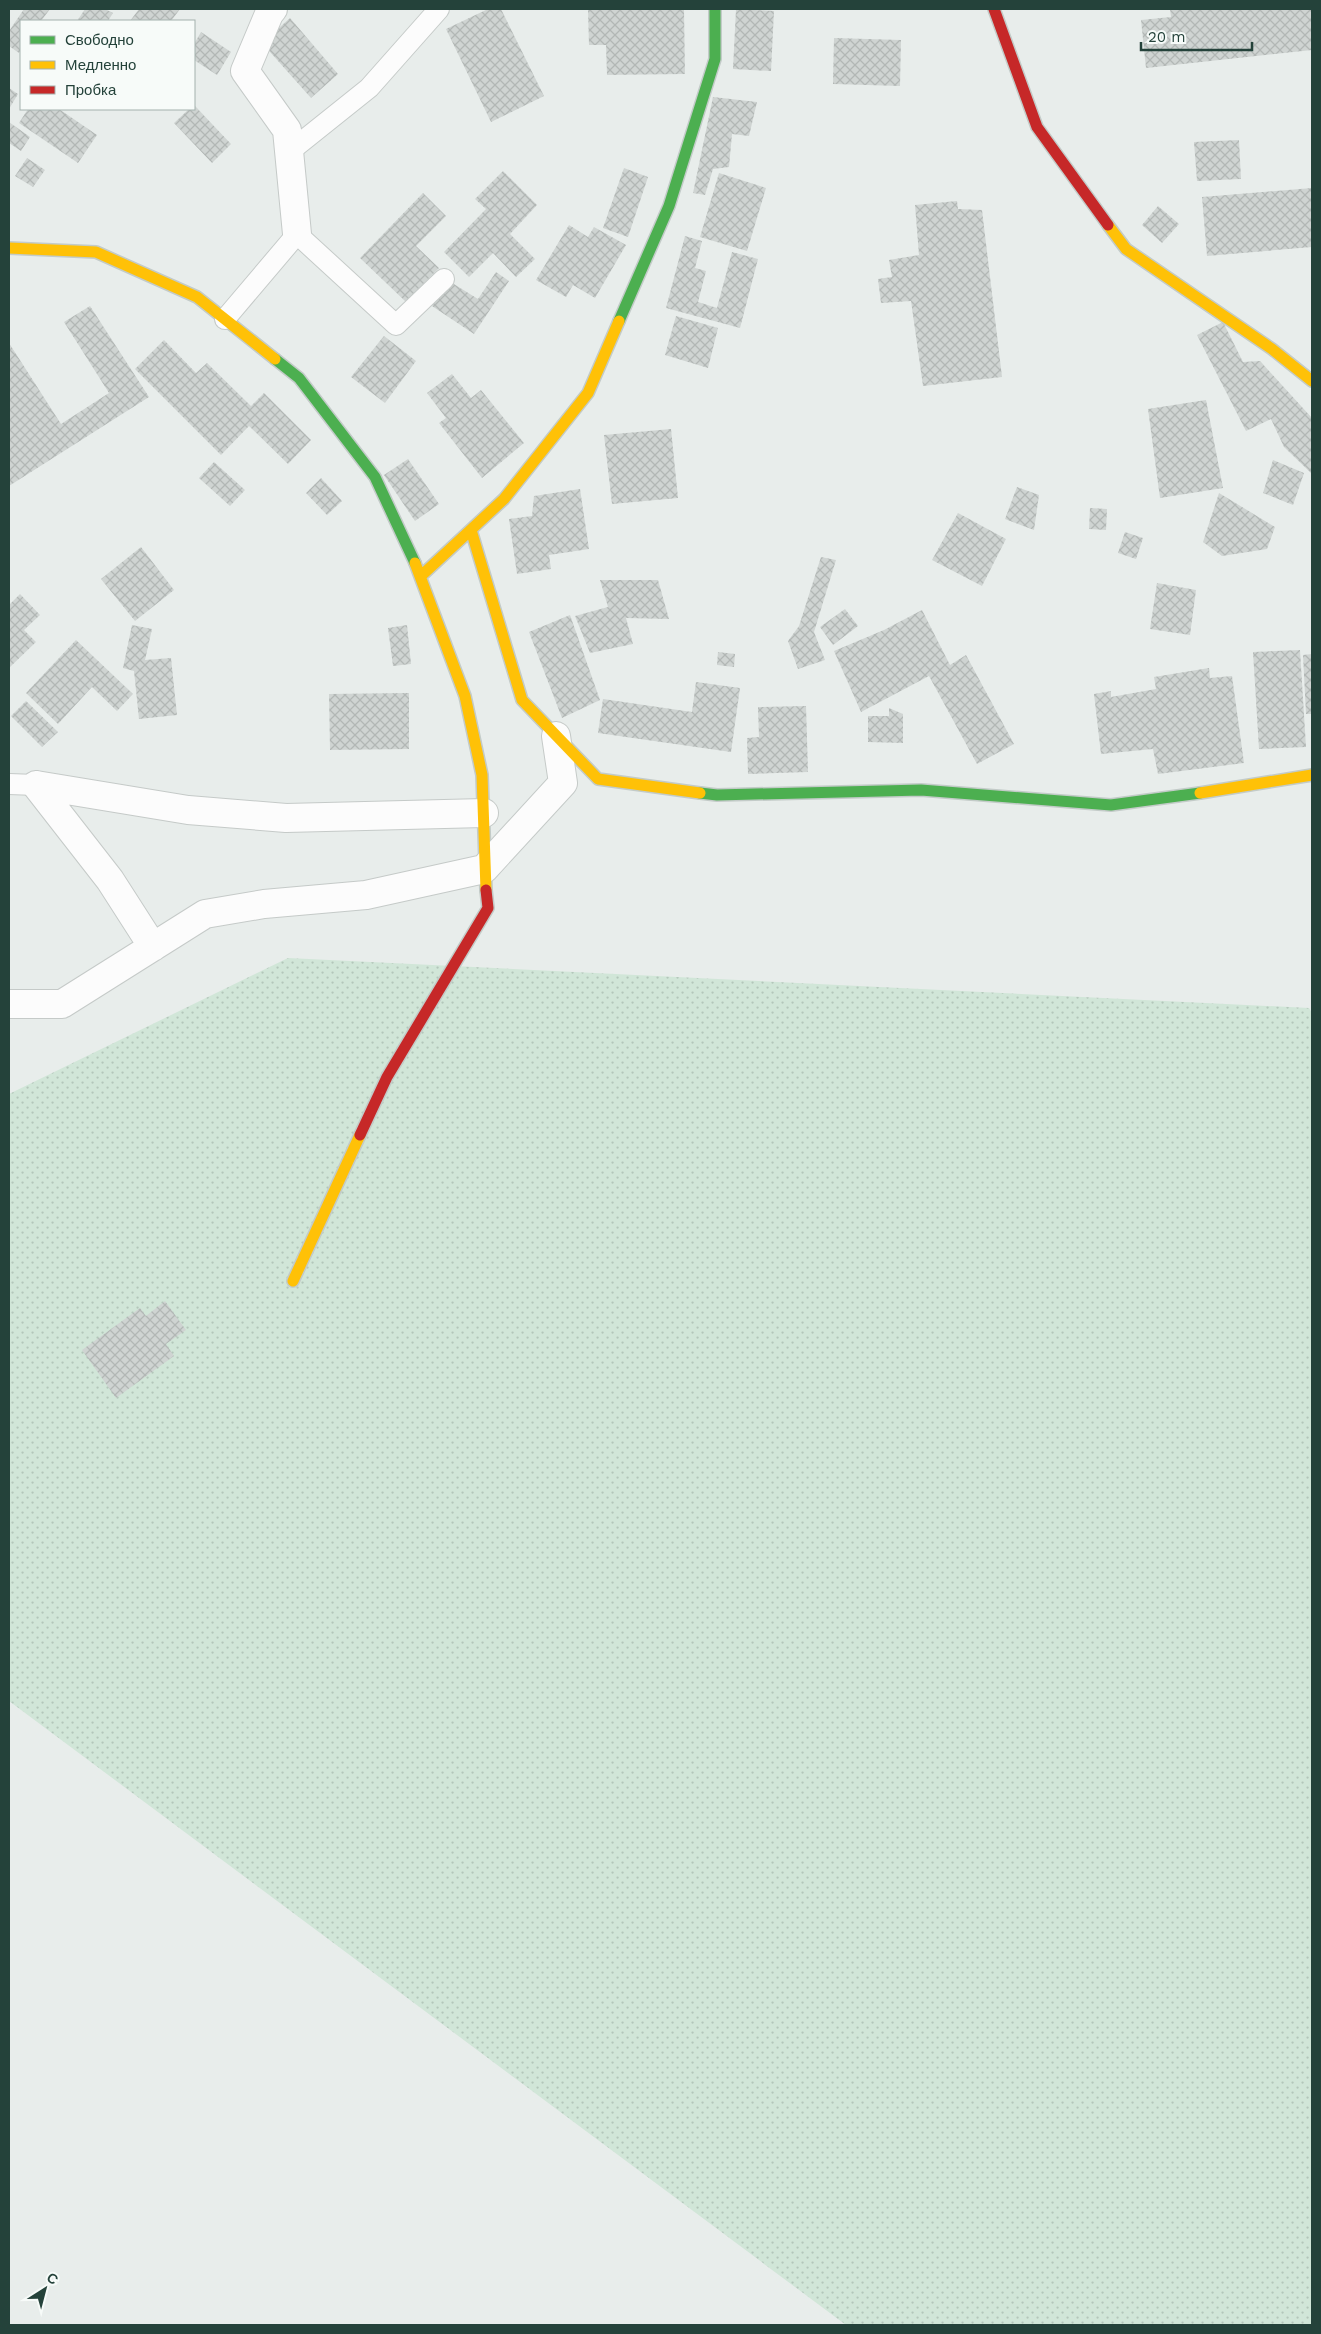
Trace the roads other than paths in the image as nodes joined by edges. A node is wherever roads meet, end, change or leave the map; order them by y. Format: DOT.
graph roads {
  1 [pos="273,9"];
  2 [pos="439,9"];
  3 [pos="716,9"];
  4 [pos="994,9"];
  5 [pos="289,152"];
  6 [pos="297,234"];
  7 [pos="9,248"];
  8 [pos="444,278"];
  9 [pos="225,319"];
  10 [pos="1312,381"];
  11 [pos="471,530"];
  12 [pos="421,576"];
  13 [pos="556,736"];
  14 [pos="1312,775"];
  15 [pos="9,784"];
  16 [pos="36,786"];
  17 [pos="484,813"];
  18 [pos="484,869"];
  19 [pos="153,947"];
  20 [pos="9,1004"];
  21 [pos="293,1281"];
  1 -- 5 [label="street"];
  2 -- 5 [label="lane"];
  3 -- 11 [label="street"];
  4 -- 10 [label="street"];
  5 -- 6 [label="street"];
  6 -- 8 [label="lane"];
  6 -- 9 [label="lane"];
  7 -- 9 [label="street"];
  9 -- 12 [label="street"];
  11 -- 12 [label="street"];
  11 -- 13 [label="street"];
  12 -- 17 [label="street"];
  13 -- 14 [label="street"];
  13 -- 18 [label="street"];
  15 -- 16 [label="lane"];
  16 -- 17 [label="street"];
  16 -- 19 [label="street"];
  17 -- 18 [label="street"];
  18 -- 19 [label="street"];
  18 -- 21 [label="street"];
  19 -- 20 [label="street"];
}
